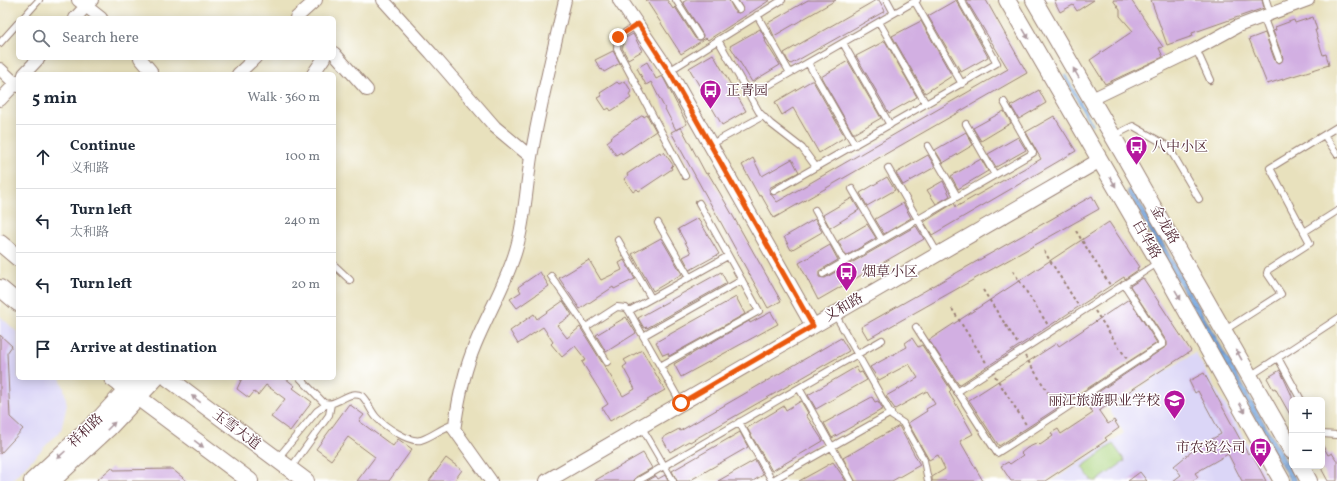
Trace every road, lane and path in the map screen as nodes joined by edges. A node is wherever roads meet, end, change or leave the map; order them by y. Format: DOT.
graph roads {
  1 [pos="39,0"];
  2 [pos="316,0"];
  3 [pos="384,0"];
  4 [pos="565,0"];
  5 [pos="620,0"];
  6 [pos="676,0"];
  7 [pos="733,0"];
  8 [pos="782,0"];
  9 [pos="887,0"];
  10 [pos="961,0"];
  11 [pos="1007,0"];
  12 [pos="1034,0"];
  13 [pos="1266,0"];
  14 [pos="1308,0"];
  15 [pos="916,1"];
  16 [pos="86,2"];
  17 [pos="739,9"];
  18 [pos="894,13"];
  19 [pos="1267,14"];
  20 [pos="757,15"];
  21 [pos="25,16"];
  22 [pos="76,16"];
  23 [pos="99,16"];
  24 [pos="301,16"];
  25 [pos="879,22"];
  26 [pos="638,24"];
  27 [pos="16,25"];
  28 [pos="699,36"];
  29 [pos="718,40"];
  30 [pos="0,43"];
  31 [pos="843,43"];
  32 [pos="1196,49"];
  33 [pos="336,55"];
  34 [pos="1279,59"];
  35 [pos="36,60"];
  36 [pos="142,60"];
  37 [pos="253,60"];
  38 [pos="323,60"];
  39 [pos="808,63"];
  40 [pos="0,69"];
  41 [pos="151,71"];
  42 [pos="669,71"];
  43 [pos="26,72"];
  44 [pos="240,72"];
  45 [pos="314,72"];
  46 [pos="790,73"];
  47 [pos="1210,80"];
  48 [pos="16,82"];
  49 [pos="16,84"];
  50 [pos="962,84"];
  51 [pos="368,90"];
  52 [pos="750,96"];
  53 [pos="1092,99"];
  54 [pos="0,100"];
  55 [pos="1004,102"];
  56 [pos="926,104"];
  57 [pos="763,116"];
  58 [pos="966,124"];
  59 [pos="890,125"];
  60 [pos="1337,127"];
  61 [pos="1324,135"];
  62 [pos="1113,136"];
  63 [pos="710,145"];
  64 [pos="855,145"];
  65 [pos="928,146"];
  66 [pos="1337,154"];
  67 [pos="531,157"];
  68 [pos="1100,160"];
  69 [pos="816,167"];
  70 [pos="888,168"];
  71 [pos="996,175"];
  72 [pos="685,176"];
  73 [pos="852,189"];
  74 [pos="774,191"];
  75 [pos="957,196"];
  76 [pos="1198,199"];
  77 [pos="699,203"];
  78 [pos="815,210"];
  79 [pos="1337,211"];
  80 [pos="918,219"];
  81 [pos="658,223"];
  82 [pos="1076,231"];
  83 [pos="1304,232"];
  84 [pos="618,240"];
  85 [pos="882,240"];
  86 [pos="0,243"];
  87 [pos="1044,251"];
  88 [pos="938,254"];
  89 [pos="16,256"];
  90 [pos="728,256"];
  91 [pos="844,261"];
  92 [pos="1158,262"];
  93 [pos="336,267"];
  94 [pos="1013,271"];
  95 [pos="822,274"];
  96 [pos="551,276"];
  97 [pos="689,277"];
  98 [pos="350,280"];
  99 [pos="742,280"];
  100 [pos="1124,284"];
  101 [pos="1,291"];
  102 [pos="1113,291"];
  103 [pos="651,298"];
  104 [pos="16,302"];
  105 [pos="1092,305"];
  106 [pos="629,311"];
  107 [pos="1082,311"];
  108 [pos="835,314"];
  109 [pos="1337,319"];
  110 [pos="813,326"];
  111 [pos="586,327"];
  112 [pos="916,327"];
  113 [pos="1225,330"];
  114 [pos="1052,331"];
  115 [pos="643,336"];
  116 [pos="882,340"];
  117 [pos="858,354"];
  118 [pos="1278,358"];
  119 [pos="607,362"];
  120 [pos="1130,365"];
  121 [pos="660,366"];
  122 [pos="1250,376"];
  123 [pos="116,380"];
  124 [pos="152,380"];
  125 [pos="171,380"];
  126 [pos="302,380"];
  127 [pos="799,388"];
  128 [pos="134,389"];
  129 [pos="958,392"];
  130 [pos="1299,397"];
  131 [pos="681,403"];
  132 [pos="329,404"];
  133 [pos="891,413"];
  134 [pos="739,422"];
  135 [pos="454,424"];
  136 [pos="641,426"];
  137 [pos="1325,434"];
  138 [pos="1337,435"];
  139 [pos="832,446"];
  140 [pos="1289,446"];
  141 [pos="276,460"];
  142 [pos="664,466"];
  143 [pos="290,469"];
  144 [pos="1303,469"];
  145 [pos="32,481"];
  146 [pos="52,481"];
  147 [pos="250,481"];
  148 [pos="306,481"];
  149 [pos="491,481"];
  150 [pos="546,481"];
  151 [pos="638,481"];
  152 [pos="673,481"];
  153 [pos="772,481"];
  154 [pos="852,481"];
  155 [pos="928,481"];
  156 [pos="1282,481"];
  157 [pos="1309,481"];
  1 -- 21 [label="lane"];
  2 -- 24 [label="street"];
  3 -- 67 [label="street"];
  4 -- 67 [label="street"];
  5 -- 26 [label="street"];
  6 -- 28 [label="lane"];
  7 -- 17 [label="lane"];
  8 -- 20 [label="lane"];
  9 -- 18 [label="lane"];
  10 -- 50 [label="lane"];
  11 -- 68 [label="main road, 白华路, one-way"];
  53 -- 12 [label="main road, 金龙路, one-way"];
  13 -- 19 [label="lane"];
  14 -- 19 [label="street"];
  15 -- 18 [label="lane"];
  15 -- 50 [label="lane"];
  16 -- 22 [label="street"];
  16 -- 23 [label="street"];
  18 -- 25 [label="lane"];
  19 -- 32 [label="street"];
  19 -- 34 [label="lane"];
  20 -- 29 [label="lane"];
  20 -- 46 [label="lane"];
  25 -- 31 [label="lane"];
  25 -- 56 [label="lane"];
  26 -- 42 [label="street"];
  26 -- 72 [label="lane"];
  27 -- 30 [label="lane"];
  29 -- 42 [label="lane"];
  29 -- 52 [label="lane"];
  31 -- 39 [label="lane"];
  31 -- 59 [label="lane"];
  32 -- 47 [label="lane"];
  32 -- 53 [label="street"];
  33 -- 51 [label="street"];
  35 -- 43 [label="street"];
  36 -- 41 [label="street"];
  37 -- 44 [label="street"];
  38 -- 45 [label="street"];
  39 -- 46 [label="lane"];
  39 -- 64 [label="lane"];
  40 -- 48 [label="street"];
  42 -- 63 [label="street"];
  46 -- 52 [label="lane"];
  49 -- 54 [label="street"];
  50 -- 56 [label="lane"];
  52 -- 57 [label="lane"];
  53 -- 62 [label="main road, 金龙路"];
  55 -- 71 [label="lane"];
  56 -- 59 [label="lane"];
  57 -- 63 [label="lane"];
  57 -- 69 [label="lane"];
  58 -- 71 [label="lane"];
  59 -- 64 [label="lane"];
  60 -- 61 [label="lane"];
  61 -- 66 [label="lane"];
  61 -- 83 [label="lane"];
  62 -- 76 [label="lane"];
  62 -- 113 [label="main road, 金龙路"];
  63 -- 110 [label="street"];
  64 -- 69 [label="lane"];
  65 -- 75 [label="lane"];
  67 -- 135 [label="street"];
  68 -- 88 [label="street, 义和路"];
  68 -- 92 [label="main road, 白华路, one-way"];
  69 -- 74 [label="lane"];
  70 -- 80 [label="lane"];
  71 -- 75 [label="lane"];
  73 -- 85 [label="lane"];
  75 -- 80 [label="lane"];
  77 -- 90 [label="lane"];
  78 -- 91 [label="lane"];
  79 -- 83 [label="lane"];
  80 -- 85 [label="lane"];
  80 -- 88 [label="lane"];
  81 -- 97 [label="lane"];
  82 -- 102 [label="path"];
  83 -- 113 [label="lane"];
  84 -- 103 [label="lane"];
  85 -- 91 [label="lane"];
  86 -- 89 [label="main road"];
  87 -- 107 [label="path"];
  88 -- 108 [label="street, 义和路"];
  90 -- 97 [label="lane"];
  90 -- 99 [label="lane"];
  91 -- 95 [label="lane"];
  92 -- 100 [label="lane"];
  92 -- 156 [label="main road, 白华路, one-way"];
  93 -- 98 [label="lane"];
  94 -- 114 [label="path"];
  96 -- 111 [label="lane"];
  97 -- 103 [label="lane"];
  99 -- 115 [label="lane"];
  99 -- 121 [label="lane"];
  100 -- 102 [label="lane"];
  100 -- 120 [label="lane"];
  101 -- 104 [label="main road"];
  102 -- 105 [label="lane"];
  103 -- 106 [label="lane"];
  105 -- 107 [label="lane"];
  105 -- 120 [label="path"];
  106 -- 111 [label="lane"];
  106 -- 115 [label="lane"];
  107 -- 114 [label="lane"];
  108 -- 110 [label="street, 义和路"];
  108 -- 117 [label="lane"];
  109 -- 118 [label="lane"];
  110 -- 131 [label="street, 义和路"];
  111 -- 119 [label="lane"];
  112 -- 129 [label="lane"];
  122 -- 113 [label="main road, 金龙路, one-way"];
  114 -- 129 [label="lane"];
  115 -- 121 [label="lane"];
  116 -- 117 [label="lane"];
  117 -- 127 [label="lane"];
  117 -- 133 [label="lane"];
  118 -- 122 [label="lane"];
  118 -- 130 [label="lane"];
  120 -- 129 [label="lane"];
  121 -- 131 [label="lane"];
  122 -- 140 [label="main road, 金龙路"];
  123 -- 128 [label="main road"];
  124 -- 128 [label="main road, 祥和路"];
  141 -- 125 [label="main road, 玉雪大道, one-way"];
  126 -- 132 [label="lane"];
  127 -- 134 [label="lane"];
  127 -- 139 [label="lane"];
  128 -- 145 [label="main road, 祥和路, one-way"];
  146 -- 128 [label="main road, 祥和路, one-way"];
  128 -- 147 [label="main road, one-way"];
  131 -- 136 [label="street, 义和路"];
  132 -- 135 [label="lane"];
  132 -- 141 [label="lane"];
  132 -- 143 [label="lane"];
  133 -- 139 [label="lane"];
  133 -- 155 [label="lane"];
  134 -- 142 [label="lane"];
  134 -- 153 [label="lane"];
  135 -- 149 [label="street"];
  136 -- 142 [label="lane"];
  136 -- 150 [label="street, 义和路"];
  137 -- 138 [label="lane"];
  139 -- 153 [label="lane"];
  139 -- 154 [label="lane"];
  141 -- 143 [label="main road, 玉雪大道"];
  142 -- 151 [label="lane"];
  142 -- 152 [label="lane"];
  143 -- 148 [label="main road, 玉雪大道"];
  144 -- 157 [label="main road"];
}
